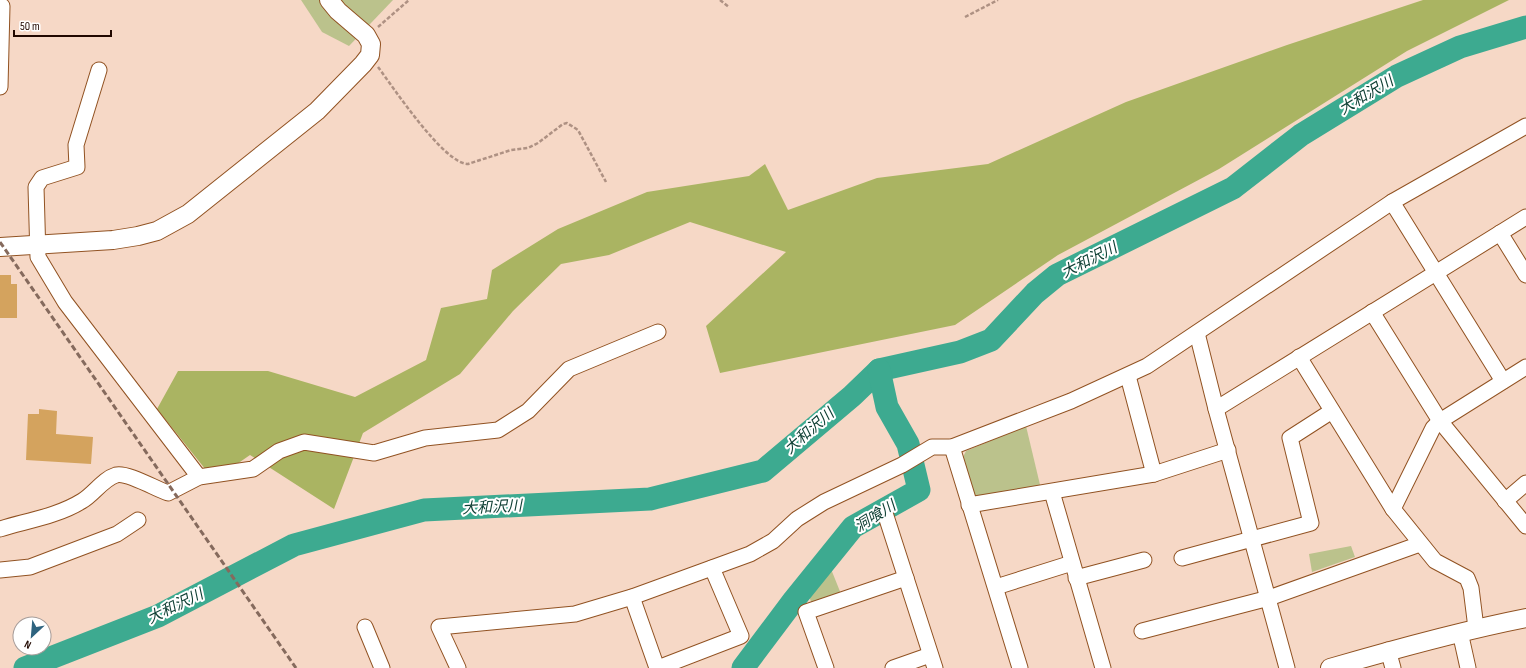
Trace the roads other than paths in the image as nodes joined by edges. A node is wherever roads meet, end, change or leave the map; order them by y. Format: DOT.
graph roads {
  1 [pos="328,0"];
  2 [pos="2,6"];
  3 [pos="1,56"];
  4 [pos="99,70"];
  5 [pos="0,86"];
  6 [pos="1526,126"];
  7 [pos="1392,202"];
  8 [pos="1526,217"];
  9 [pos="1500,233"];
  10 [pos="37,245"];
  11 [pos="0,247"];
  12 [pos="1436,272"];
  13 [pos="1526,275"];
  14 [pos="1372,312"];
  15 [pos="658,332"];
  16 [pos="1197,333"];
  17 [pos="1299,357"];
  18 [pos="1526,367"];
  19 [pos="1128,376"];
  20 [pos="1503,381"];
  21 [pos="1216,409"];
  22 [pos="1332,411"];
  23 [pos="1440,421"];
  24 [pos="952,447"];
  25 [pos="1228,450"];
  26 [pos="1154,474"];
  27 [pos="199,477"];
  28 [pos="1526,484"];
  29 [pos="1052,492"];
  30 [pos="1505,501"];
  31 [pos="969,505"];
  32 [pos="1393,509"];
  33 [pos="885,513"];
  34 [pos="138,520"];
  35 [pos="1526,526"];
  36 [pos="0,529"];
  37 [pos="1252,539"];
  38 [pos="1420,544"];
  39 [pos="1182,558"];
  40 [pos="1144,560"];
  41 [pos="1072,563"];
  42 [pos="712,568"];
  43 [pos="0,570"];
  44 [pos="906,578"];
  45 [pos="1076,578"];
  46 [pos="996,588"];
  47 [pos="632,597"];
  48 [pos="1269,598"];
  49 [pos="1526,618"];
  50 [pos="365,627"];
  51 [pos="1468,630"];
  52 [pos="1142,631"];
  53 [pos="1388,650"];
  54 [pos="932,661"];
  55 [pos="1334,667"];
  56 [pos="382,668"];
  57 [pos="458,668"];
  58 [pos="657,668"];
  59 [pos="826,668"];
  60 [pos="893,668"];
  61 [pos="1020,668"];
  62 [pos="1103,668"];
  63 [pos="1287,668"];
  64 [pos="1393,668"];
  65 [pos="1468,668"];
  1 -- 10 [label="street"];
  2 -- 3 [label="street"];
  3 -- 5 [label="street"];
  4 -- 10 [label="street"];
  6 -- 7 [label="street"];
  7 -- 12 [label="street"];
  7 -- 16 [label="street"];
  8 -- 9 [label="street"];
  9 -- 12 [label="street"];
  9 -- 13 [label="street"];
  10 -- 11 [label="street"];
  10 -- 27 [label="street"];
  12 -- 14 [label="street"];
  12 -- 20 [label="street"];
  14 -- 17 [label="street"];
  14 -- 23 [label="street"];
  15 -- 27 [label="street"];
  16 -- 19 [label="street"];
  16 -- 21 [label="street"];
  17 -- 21 [label="street"];
  17 -- 22 [label="street"];
  18 -- 20 [label="street"];
  19 -- 24 [label="street"];
  19 -- 26 [label="street"];
  20 -- 23 [label="street"];
  21 -- 25 [label="street"];
  22 -- 32 [label="street"];
  22 -- 37 [label="street"];
  23 -- 30 [label="street"];
  23 -- 32 [label="street"];
  24 -- 31 [label="street"];
  24 -- 42 [label="street"];
  25 -- 26 [label="street"];
  25 -- 37 [label="street"];
  26 -- 29 [label="street"];
  27 -- 36 [label="street"];
  28 -- 30 [label="street"];
  29 -- 31 [label="street"];
  29 -- 41 [label="street"];
  30 -- 35 [label="street"];
  31 -- 46 [label="street"];
  32 -- 38 [label="street"];
  33 -- 44 [label="street"];
  34 -- 43 [label="street"];
  37 -- 39 [label="street"];
  37 -- 48 [label="street"];
  38 -- 48 [label="street"];
  38 -- 51 [label="street"];
  40 -- 45 [label="street"];
  41 -- 45 [label="street"];
  41 -- 46 [label="street"];
  42 -- 47 [label="street"];
  42 -- 58 [label="street"];
  44 -- 54 [label="street"];
  44 -- 59 [label="street"];
  45 -- 62 [label="street"];
  46 -- 61 [label="street"];
  47 -- 57 [label="street"];
  47 -- 58 [label="street"];
  48 -- 52 [label="street"];
  48 -- 63 [label="street"];
  49 -- 51 [label="street"];
  50 -- 56 [label="street"];
  51 -- 53 [label="street"];
  51 -- 65 [label="street"];
  53 -- 55 [label="street"];
  53 -- 64 [label="street"];
  54 -- 60 [label="street"];
}
